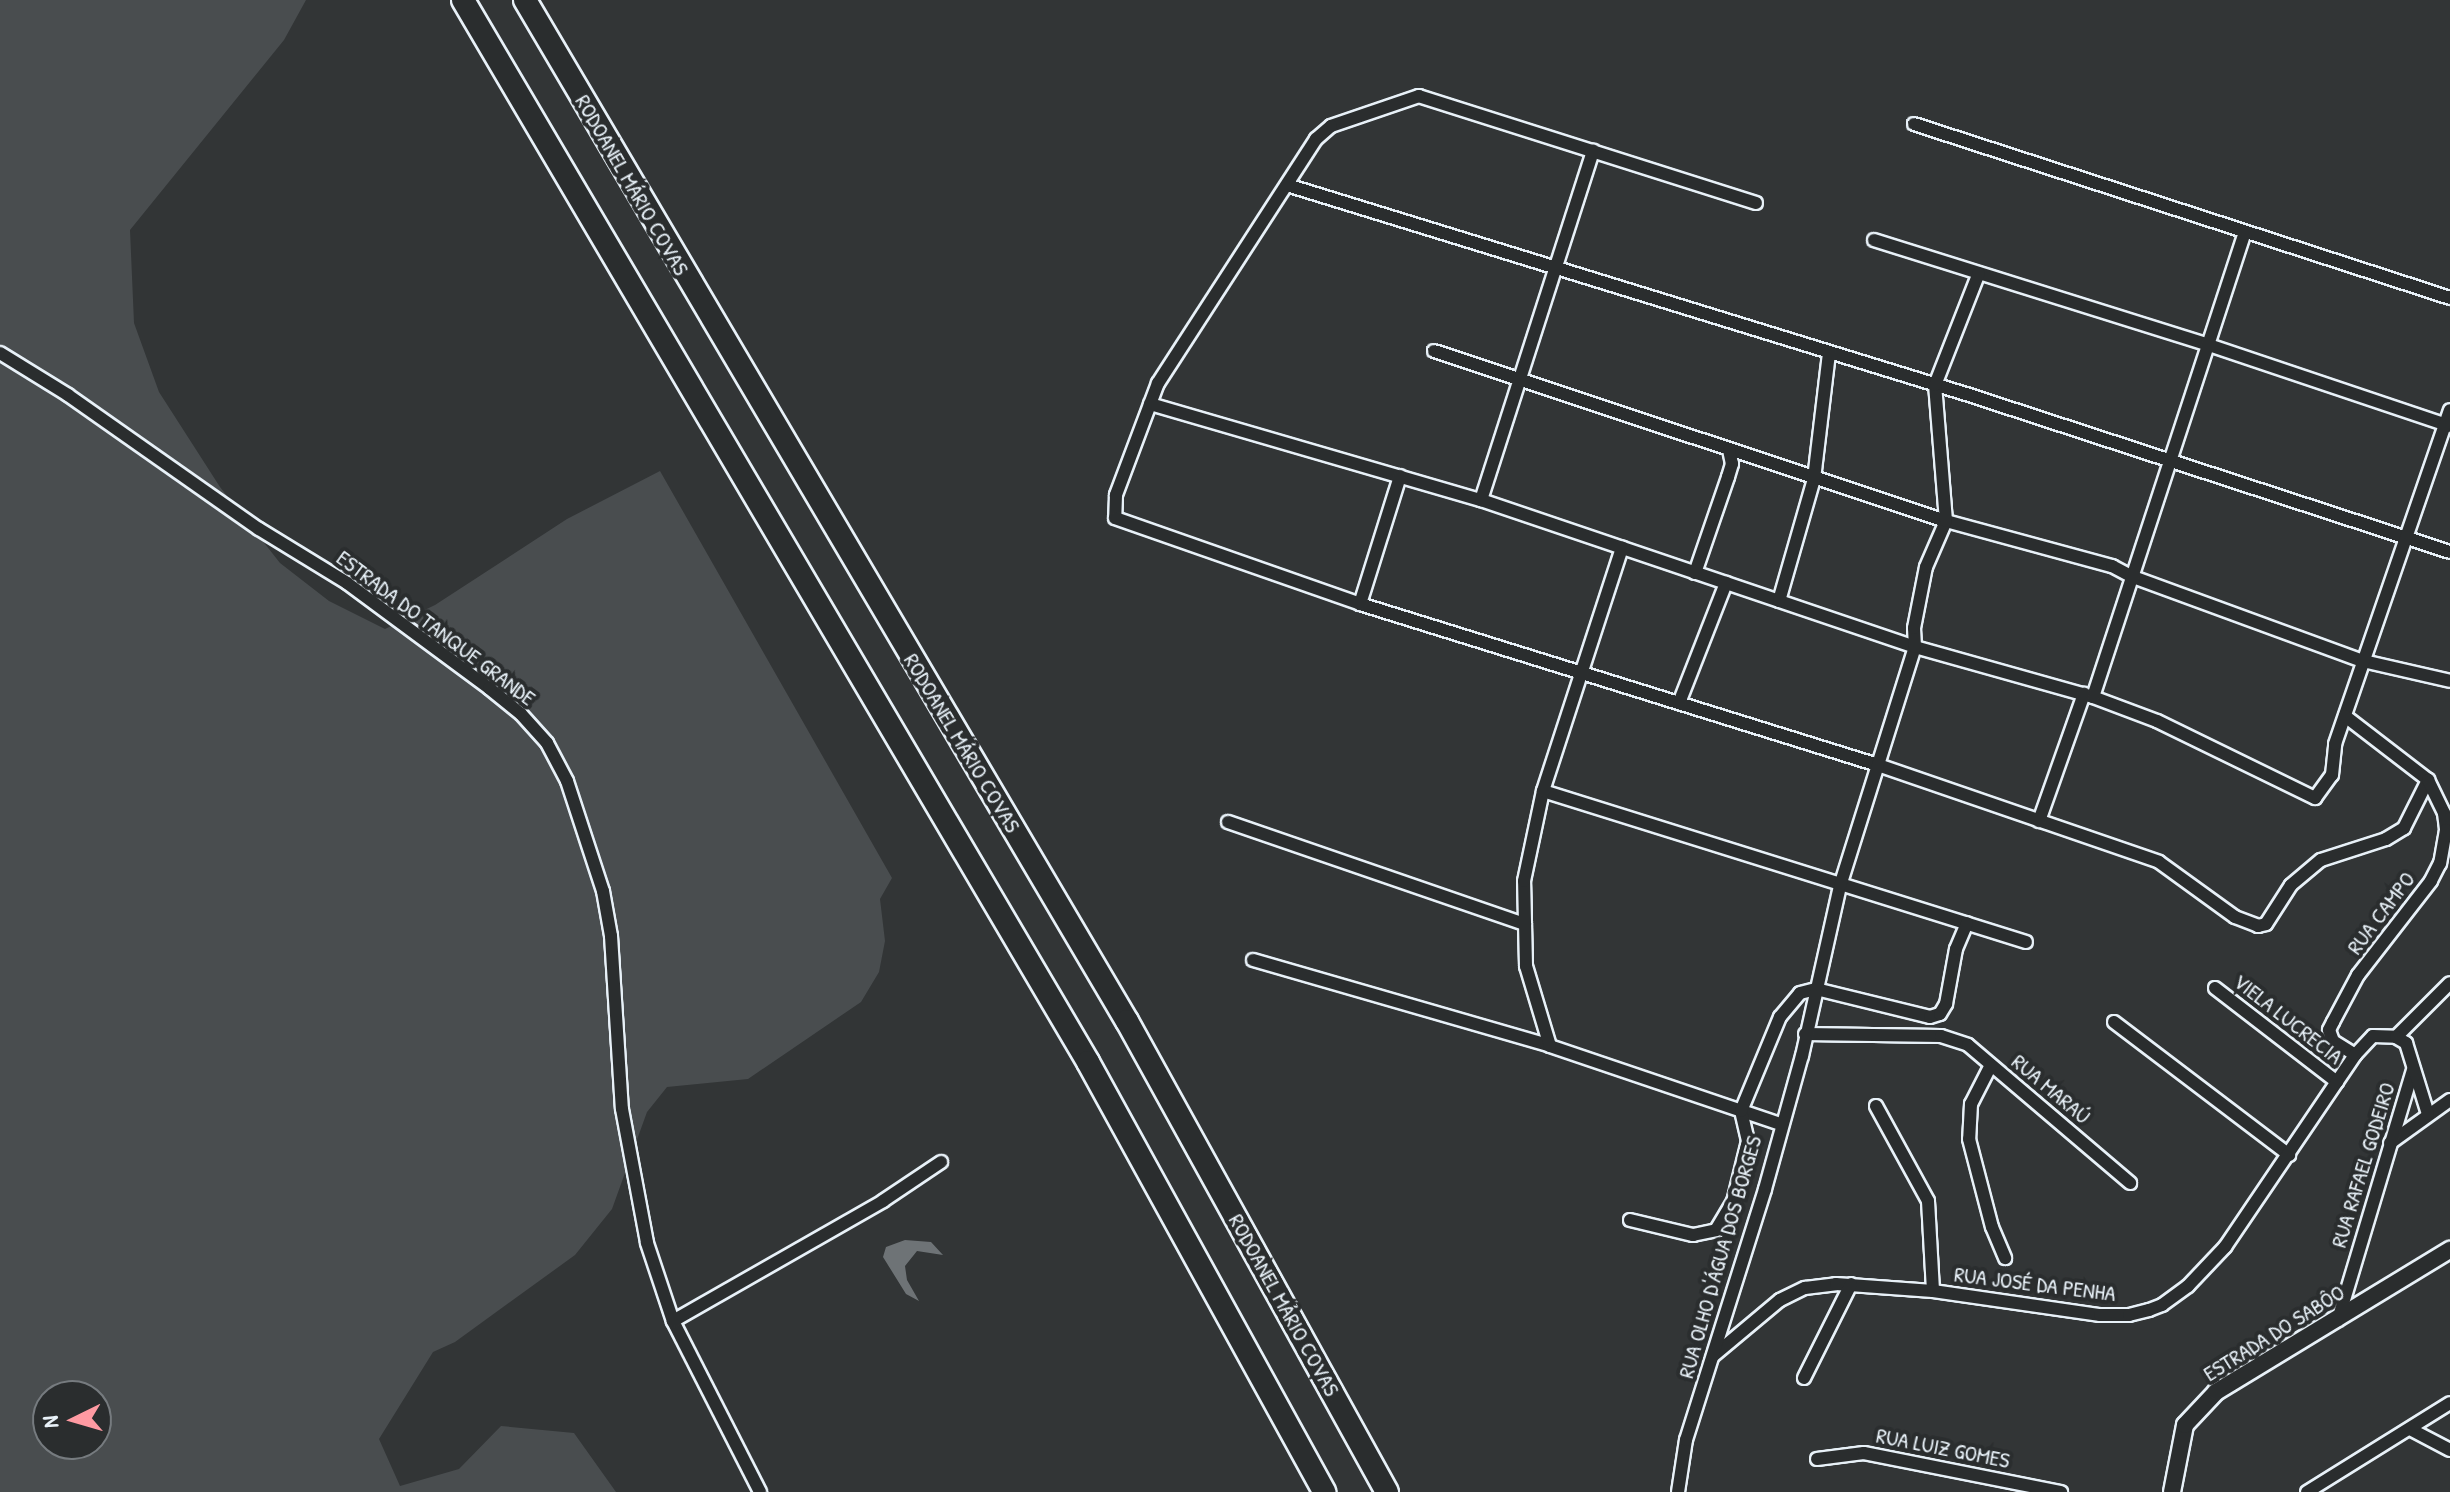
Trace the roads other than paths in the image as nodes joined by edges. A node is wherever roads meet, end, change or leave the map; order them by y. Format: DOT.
graph roads {
  1 [pos="463,0"];
  2 [pos="525,0"];
  3 [pos="1914,124"];
  4 [pos="1593,151"];
  5 [pos="1287,185"];
  6 [pos="1756,203"];
  7 [pos="2245,232"];
  8 [pos="1874,240"];
  9 [pos="1556,268"];
  10 [pos="1979,273"];
  11 [pos="2450,298"];
  12 [pos="2209,345"];
  13 [pos="1434,351"];
  14 [pos="0,353"];
  15 [pos="1829,353"];
  16 [pos="1520,380"];
  17 [pos="1935,385"];
  18 [pos="1150,404"];
  19 [pos="2450,410"];
  20 [pos="2448,425"];
  21 [pos="1729,450"];
  22 [pos="2171,459"];
  23 [pos="1400,476"];
  24 [pos="1814,479"];
  25 [pos="1481,500"];
  26 [pos="1946,521"];
  27 [pos="2407,538"];
  28 [pos="1622,548"];
  29 [pos="2450,552"];
  30 [pos="1695,573"];
  31 [pos="2133,577"];
  32 [pos="1726,583"];
  33 [pos="1779,601"];
  34 [pos="1360,604"];
  35 [pos="1915,647"];
  36 [pos="2363,661"];
  37 [pos="1583,673"];
  38 [pos="2450,681"];
  39 [pos="2089,695"];
  40 [pos="1679,703"];
  41 [pos="2345,716"];
  42 [pos="1878,765"];
  43 [pos="2428,780"];
  44 [pos="1543,791"];
  45 [pos="2039,821"];
  46 [pos="1228,822"];
  47 [pos="1840,886"];
  48 [pos="1967,923"];
  49 [pos="1525,924"];
  50 [pos="2026,942"];
  51 [pos="1253,960"];
  52 [pos="2450,983"];
  53 [pos="2215,988"];
  54 [pos="1816,989"];
  55 [pos="2114,1022"];
  56 [pos="1805,1034"];
  57 [pos="2396,1037"];
  58 [pos="1550,1046"];
  59 [pos="2355,1055"];
  60 [pos="1991,1065"];
  61 [pos="2413,1069"];
  62 [pos="2337,1082"];
  63 [pos="2450,1100"];
  64 [pos="1876,1106"];
  65 [pos="1741,1111"];
  66 [pos="2428,1114"];
  67 [pos="1780,1124"];
  68 [pos="2390,1143"];
  69 [pos="2289,1155"];
  70 [pos="941,1162"];
  71 [pos="2130,1183"];
  72 [pos="1630,1220"];
  73 [pos="2450,1250"];
  74 [pos="2005,1258"];
  75 [pos="1851,1284"];
  76 [pos="1933,1291"];
  77 [pos="2338,1320"];
  78 [pos="673,1321"];
  79 [pos="1713,1356"];
  80 [pos="1804,1378"];
  81 [pos="2450,1403"];
  82 [pos="2410,1429"];
  83 [pos="2450,1450"];
  84 [pos="1817,1459"];
  85 [pos="760,1492"];
  86 [pos="1324,1492"];
  87 [pos="1387,1492"];
  88 [pos="1678,1492"];
  89 [pos="2061,1492"];
  90 [pos="2172,1492"];
  91 [pos="2307,1492"];
  1 -- 86 [label="highway"];
  2 -- 87 [label="highway, RODOANEL MÁRIO COVAS"];
  3 -- 7 [label="street"];
  4 -- 5 [label="street"];
  4 -- 6 [label="street"];
  4 -- 9 [label="street"];
  5 -- 9 [label="street"];
  5 -- 18 [label="street"];
  7 -- 11 [label="street"];
  7 -- 12 [label="street"];
  8 -- 10 [label="street"];
  9 -- 15 [label="street"];
  9 -- 16 [label="street"];
  10 -- 12 [label="street"];
  10 -- 17 [label="street"];
  12 -- 20 [label="street"];
  12 -- 22 [label="street"];
  13 -- 16 [label="street"];
  14 -- 78 [label="street, ESTRADA DO TANQUE GRANDE"];
  15 -- 17 [label="street"];
  15 -- 24 [label="street"];
  16 -- 21 [label="street"];
  16 -- 25 [label="street"];
  17 -- 22 [label="street"];
  17 -- 26 [label="street"];
  18 -- 23 [label="street"];
  18 -- 34 [label="street"];
  19 -- 20 [label="street"];
  20 -- 27 [label="street"];
  21 -- 24 [label="street"];
  21 -- 30 [label="street"];
  22 -- 27 [label="street"];
  22 -- 31 [label="street"];
  23 -- 25 [label="street"];
  23 -- 34 [label="street"];
  24 -- 26 [label="street"];
  24 -- 33 [label="street"];
  25 -- 28 [label="street"];
  26 -- 31 [label="street"];
  26 -- 35 [label="street, RUA OLHO D'ÁGUA DOS BORGES"];
  27 -- 29 [label="street"];
  27 -- 36 [label="street"];
  28 -- 30 [label="street"];
  28 -- 37 [label="street"];
  30 -- 32 [label="street"];
  31 -- 36 [label="street"];
  31 -- 39 [label="street"];
  32 -- 33 [label="street"];
  32 -- 40 [label="street"];
  33 -- 35 [label="street"];
  34 -- 37 [label="street"];
  35 -- 39 [label="street"];
  35 -- 42 [label="street, RUA OLHO D'ÁGUA DOS BORGES"];
  36 -- 38 [label="street"];
  36 -- 41 [label="street"];
  37 -- 40 [label="street"];
  37 -- 44 [label="street"];
  39 -- 41 [label="street"];
  39 -- 45 [label="street"];
  40 -- 42 [label="street"];
  41 -- 43 [label="street"];
  42 -- 45 [label="street"];
  42 -- 47 [label="street, RUA OLHO D'ÁGUA DOS BORGES"];
  43 -- 45 [label="street"];
  43 -- 59 [label="street, RUA CAMPO"];
  44 -- 47 [label="street"];
  44 -- 49 [label="street"];
  46 -- 49 [label="street"];
  47 -- 48 [label="street"];
  47 -- 54 [label="street, RUA OLHO D'ÁGUA DOS BORGES"];
  48 -- 50 [label="street"];
  48 -- 54 [label="street"];
  49 -- 58 [label="street"];
  51 -- 58 [label="street"];
  52 -- 57 [label="street"];
  53 -- 62 [label="street, VIELA LUCRECIA"];
  54 -- 56 [label="street, RUA OLHO D'ÁGUA DOS BORGES"];
  54 -- 65 [label="street"];
  55 -- 69 [label="street"];
  56 -- 60 [label="street, RUA MARAÚ"];
  56 -- 67 [label="street, RUA OLHO D'ÁGUA DOS BORGES"];
  57 -- 59 [label="street, RUA JOSÉ DA PENHA"];
  57 -- 61 [label="street"];
  58 -- 65 [label="street"];
  59 -- 62 [label="street, RUA JOSÉ DA PENHA"];
  60 -- 71 [label="street, RUA MARAÚ"];
  60 -- 74 [label="street"];
  61 -- 66 [label="street"];
  61 -- 68 [label="street, RUA RAFAEL GODEIRO"];
  62 -- 69 [label="street, RUA JOSÉ DA PENHA"];
  63 -- 66 [label="street"];
  64 -- 76 [label="street"];
  65 -- 67 [label="street"];
  65 -- 72 [label="street"];
  66 -- 68 [label="street"];
  67 -- 79 [label="street, RUA OLHO D'ÁGUA DOS BORGES"];
  68 -- 77 [label="street, RUA RAFAEL GODEIRO"];
  69 -- 76 [label="street, RUA JOSÉ DA PENHA"];
  70 -- 78 [label="street"];
  73 -- 77 [label="street, ESTRADA DO SABÔO"];
  75 -- 76 [label="street, RUA JOSÉ DA PENHA"];
  75 -- 79 [label="street, RUA JOSÉ DA PENHA"];
  75 -- 80 [label="street"];
  77 -- 90 [label="street, ESTRADA DO SABÔO"];
  78 -- 85 [label="street, ESTRADA DO TANQUE GRANDE"];
  79 -- 88 [label="street, RUA OLHO D'ÁGUA DOS BORGES"];
  81 -- 82 [label="street"];
  82 -- 83 [label="street"];
  82 -- 91 [label="street"];
  84 -- 89 [label="street, RUA LUIZ GOMES"];
}
